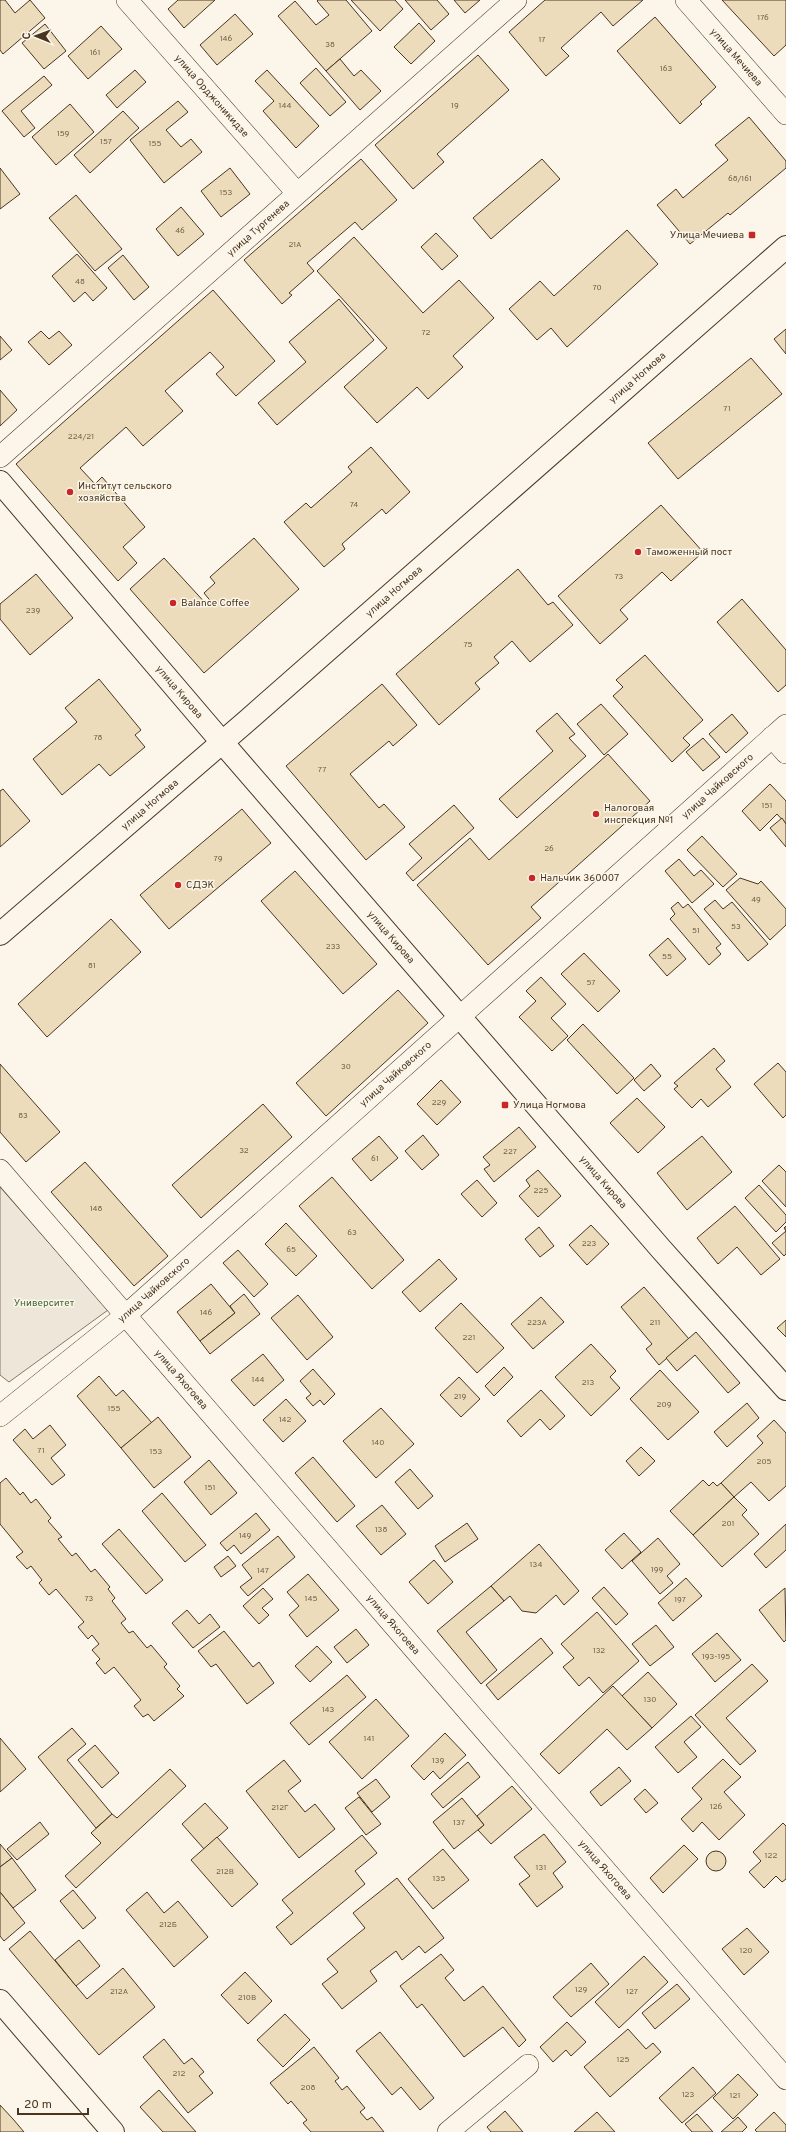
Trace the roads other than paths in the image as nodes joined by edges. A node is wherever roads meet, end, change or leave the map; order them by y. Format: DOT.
graph roads {
  1 [pos="126,0"];
  2 [pos="516,0"];
  3 [pos="686,0"];
  4 [pos="786,114"];
  5 [pos="297,193"];
  6 [pos="786,247"];
  7 [pos="0,457"];
  8 [pos="0,482"];
  9 [pos="779,731"];
  10 [pos="221,741"];
  11 [pos="786,753"];
  12 [pos="0,934"];
  13 [pos="461,1016"];
  14 [pos="0,1170"];
  15 [pos="126,1315"];
  16 [pos="786,1389"];
  17 [pos="0,1416"];
  18 [pos="0,2001"];
  19 [pos="528,2065"];
  20 [pos="786,2079"];
  21 [pos="113,2132"];
  22 [pos="448,2132"];
  1 -- 5 [label="street, улица Орджоникидзе"];
  2 -- 5 [label="street, улица Тургенева"];
  3 -- 4 [label="street, улица Мечиева"];
  5 -- 7 [label="street, улица Тургенева"];
  6 -- 10 [label="street, улица Ногмова"];
  8 -- 10 [label="street, улица Кирова"];
  9 -- 11 [label="street"];
  9 -- 13 [label="street, улица Чайковского"];
  10 -- 12 [label="street, улица Ногмова"];
  10 -- 13 [label="street, улица Кирова"];
  13 -- 15 [label="street, улица Чайковского"];
  13 -- 16 [label="street, улица Кирова"];
  14 -- 15 [label="street, улица Яхогоева"];
  15 -- 17 [label="street, улица Чайковского"];
  15 -- 20 [label="street, улица Яхогоева"];
  18 -- 21 [label="street"];
  19 -- 22 [label="street"];
}
